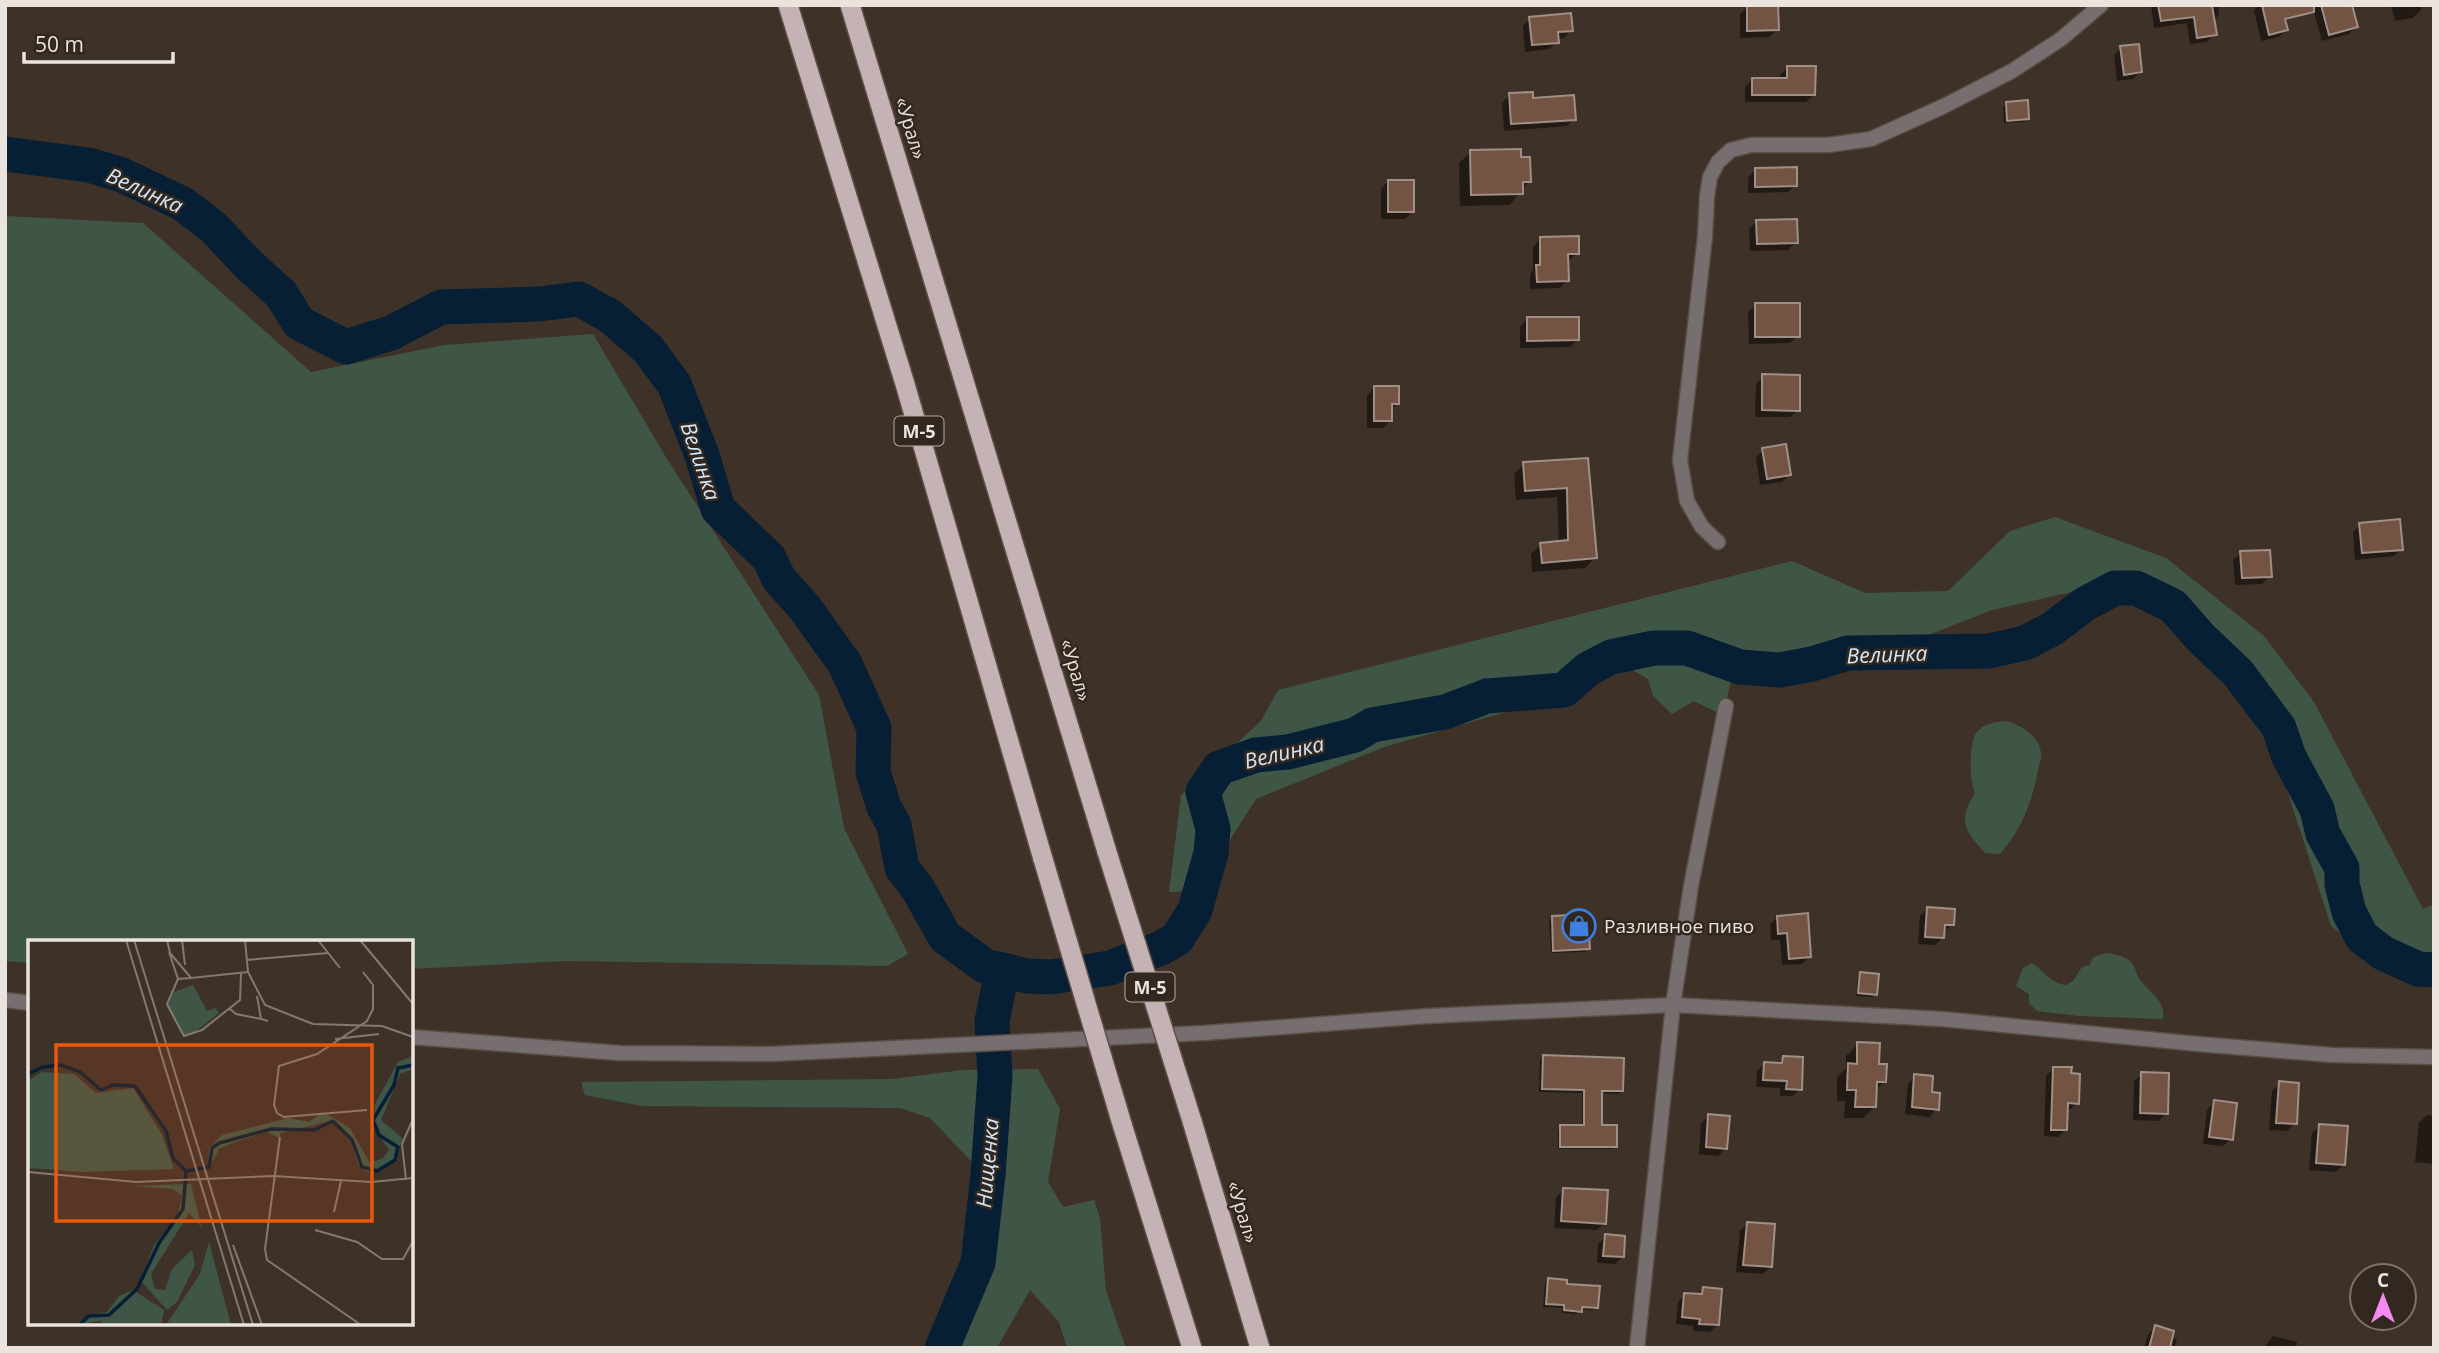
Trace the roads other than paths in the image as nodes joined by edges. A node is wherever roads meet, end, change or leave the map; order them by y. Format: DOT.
graph roads {
  1 [pos="788,5"];
  2 [pos="850,5"];
  3 [pos="2101,5"];
  4 [pos="1718,542"];
  5 [pos="1727,706"];
  6 [pos="5,1000"];
  7 [pos="28,1003"];
  8 [pos="1673,1005"];
  9 [pos="413,1038"];
  10 [pos="2434,1057"];
  11 [pos="1192,1348"];
  12 [pos="1260,1348"];
  13 [pos="1637,1348"];
  1 -- 11 [label="highway, М-5, bridge"];
  2 -- 12 [label="highway, «Урал» / М-5, bridge"];
  3 -- 4 [label="street"];
  5 -- 8 [label="street"];
  6 -- 7 [label="street"];
  8 -- 9 [label="street"];
  8 -- 10 [label="street"];
  8 -- 13 [label="street"];
}
